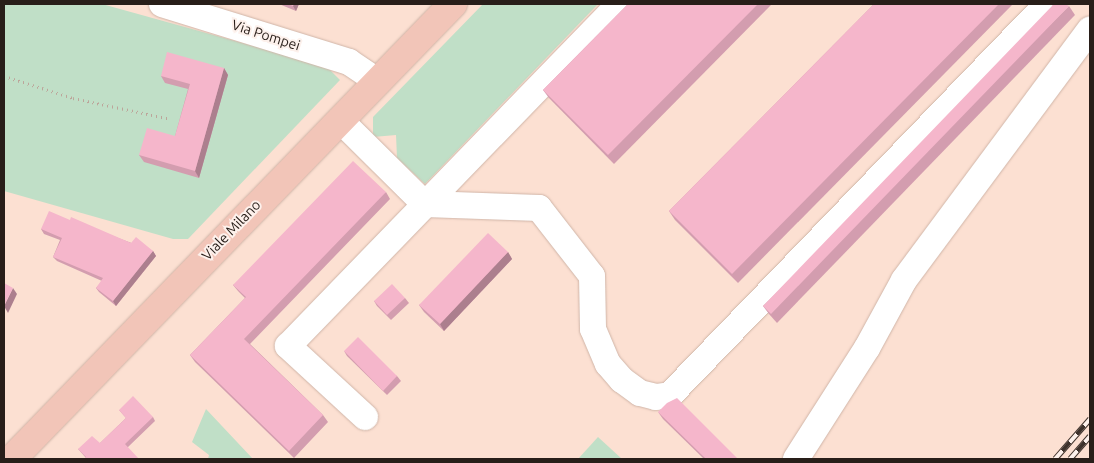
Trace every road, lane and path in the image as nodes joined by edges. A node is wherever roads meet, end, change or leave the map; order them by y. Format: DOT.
graph roads {
  1 [pos="162,4"];
  2 [pos="435,4"];
  3 [pos="453,4"];
  4 [pos="619,4"];
  5 [pos="1047,4"];
  6 [pos="1090,30"];
  7 [pos="367,74"];
  8 [pos="4,76"];
  9 [pos="171,119"];
  10 [pos="340,120"];
  11 [pos="425,204"];
  12 [pos="364,417"];
  13 [pos="4,442"];
  14 [pos="12,459"];
  15 [pos="796,459"];
  1 -- 7 [label="street, Via Pompei"];
  2 -- 7 [label="main road, Viale Milano"];
  3 -- 10 [label="main road, Viale Milano"];
  4 -- 11 [label="street"];
  5 -- 11 [label="street"];
  6 -- 15 [label="street"];
  7 -- 13 [label="main road, Viale Milano"];
  8 -- 9 [label="path"];
  10 -- 11 [label="street"];
  10 -- 14 [label="main road, Viale Milano"];
  11 -- 12 [label="street"];
}
